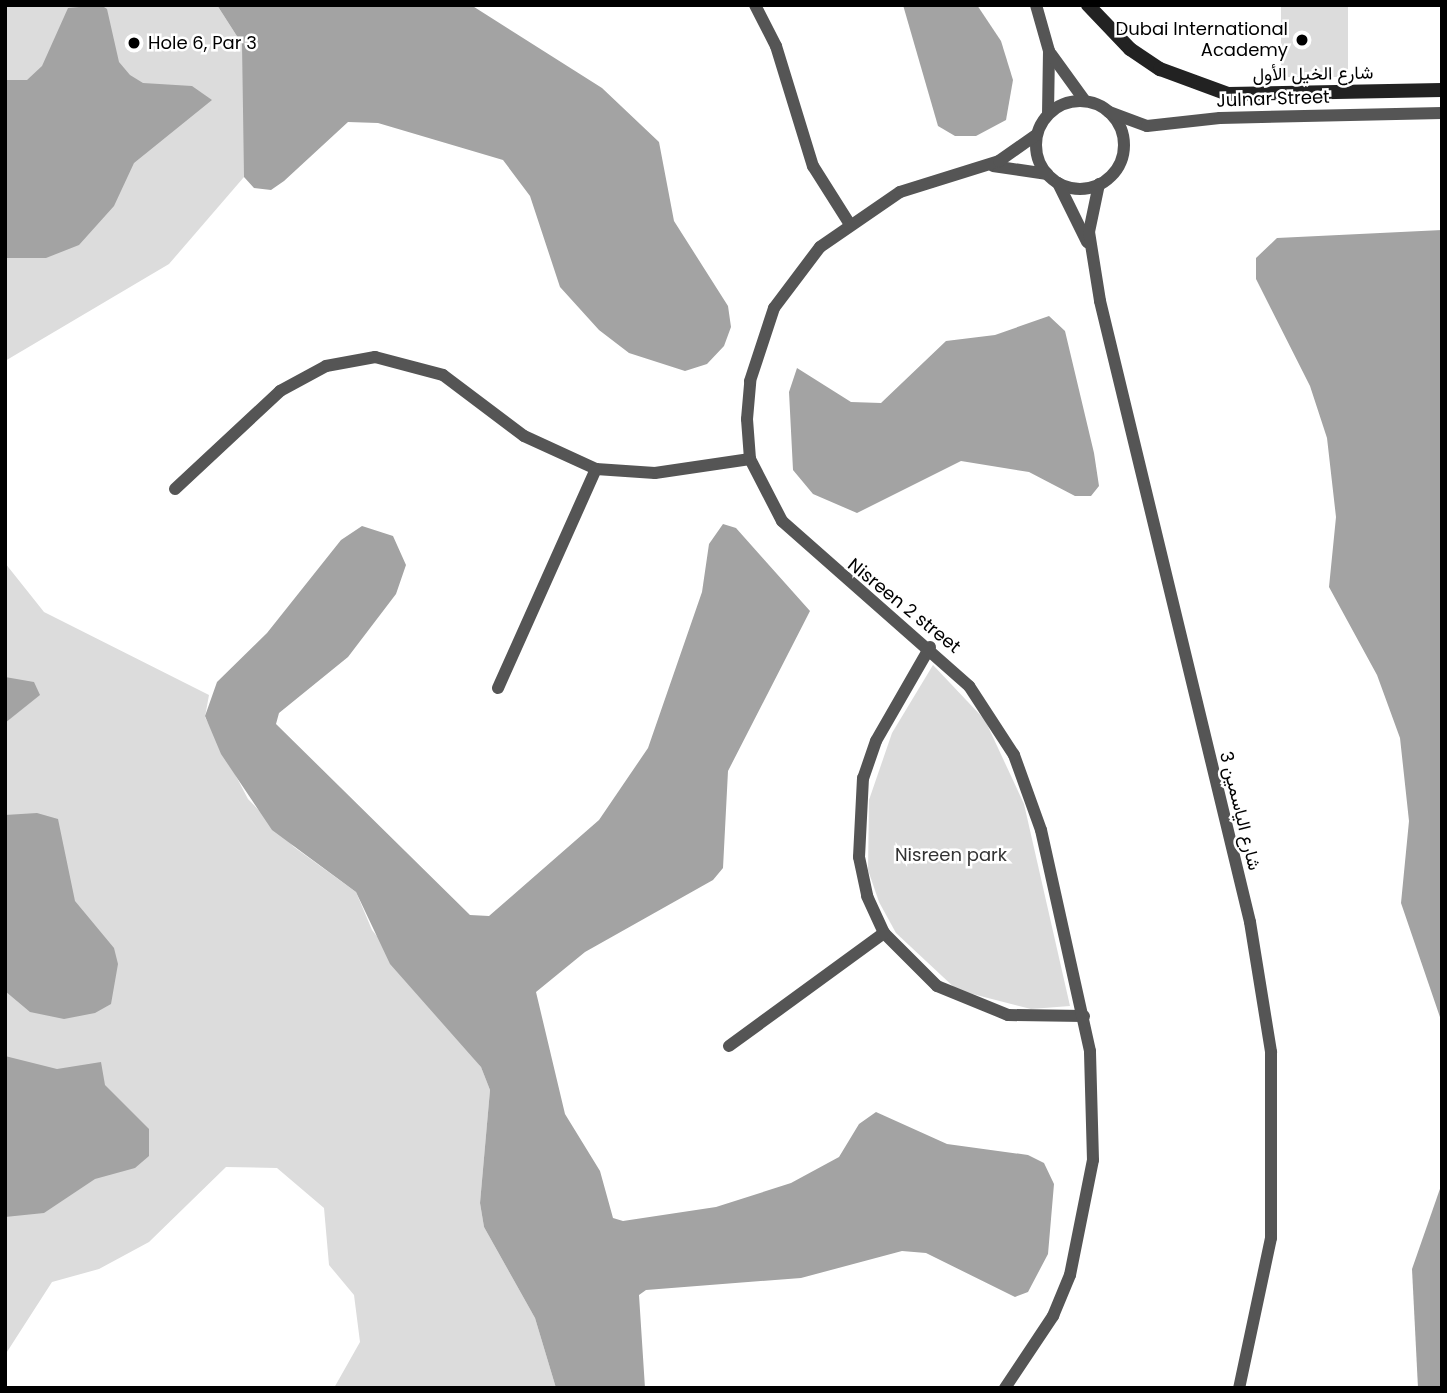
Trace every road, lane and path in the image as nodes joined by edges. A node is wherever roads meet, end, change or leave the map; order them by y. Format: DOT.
graph roads {
  1 [pos="755,5"];
  2 [pos="1035,5"];
  3 [pos="1088,5"];
  4 [pos="1049,51"];
  5 [pos="1442,90"];
  6 [pos="1085,101"];
  7 [pos="1110,112"];
  8 [pos="1442,113"];
  9 [pos="1048,114"];
  10 [pos="1036,135"];
  11 [pos="986,166"];
  12 [pos="1046,174"];
  13 [pos="1058,183"];
  14 [pos="1099,184"];
  15 [pos="849,223"];
  16 [pos="1090,249"];
  17 [pos="750,459"];
  18 [pos="596,469"];
  19 [pos="175,489"];
  20 [pos="930,647"];
  21 [pos="498,688"];
  22 [pos="884,933"];
  23 [pos="1084,1016"];
  24 [pos="729,1046"];
  25 [pos="1004,1388"];
  26 [pos="1239,1388"];
  1 -- 15 [label="street"];
  2 -- 4 [label="street"];
  3 -- 5 [label="main road, شارع الخيل الأول"];
  4 -- 6 [label="street"];
  4 -- 9 [label="street"];
  6 -- 7 [label="street"];
  6 -- 9 [label="street"];
  7 -- 8 [label="street, Julnar Street"];
  7 -- 14 [label="street"];
  9 -- 10 [label="street"];
  10 -- 11 [label="street, Nisreen 2 street"];
  10 -- 12 [label="street"];
  11 -- 12 [label="street, Nisreen 2 street"];
  11 -- 15 [label="street, Nisreen 2 street"];
  12 -- 13 [label="street"];
  13 -- 14 [label="street"];
  13 -- 16 [label="street, شارع الياسمين 3"];
  14 -- 16 [label="street, شارع الياسمين 3"];
  15 -- 17 [label="street, Nisreen 2 street"];
  16 -- 26 [label="street, شارع الياسمين 3"];
  17 -- 18 [label="street"];
  17 -- 20 [label="street, Nisreen 2 street"];
  18 -- 19 [label="street"];
  18 -- 21 [label="street"];
  20 -- 22 [label="street"];
  20 -- 23 [label="street, Nisreen 2 street"];
  22 -- 23 [label="street"];
  22 -- 24 [label="street"];
  23 -- 25 [label="street, Nisreen 2 street"];
}
